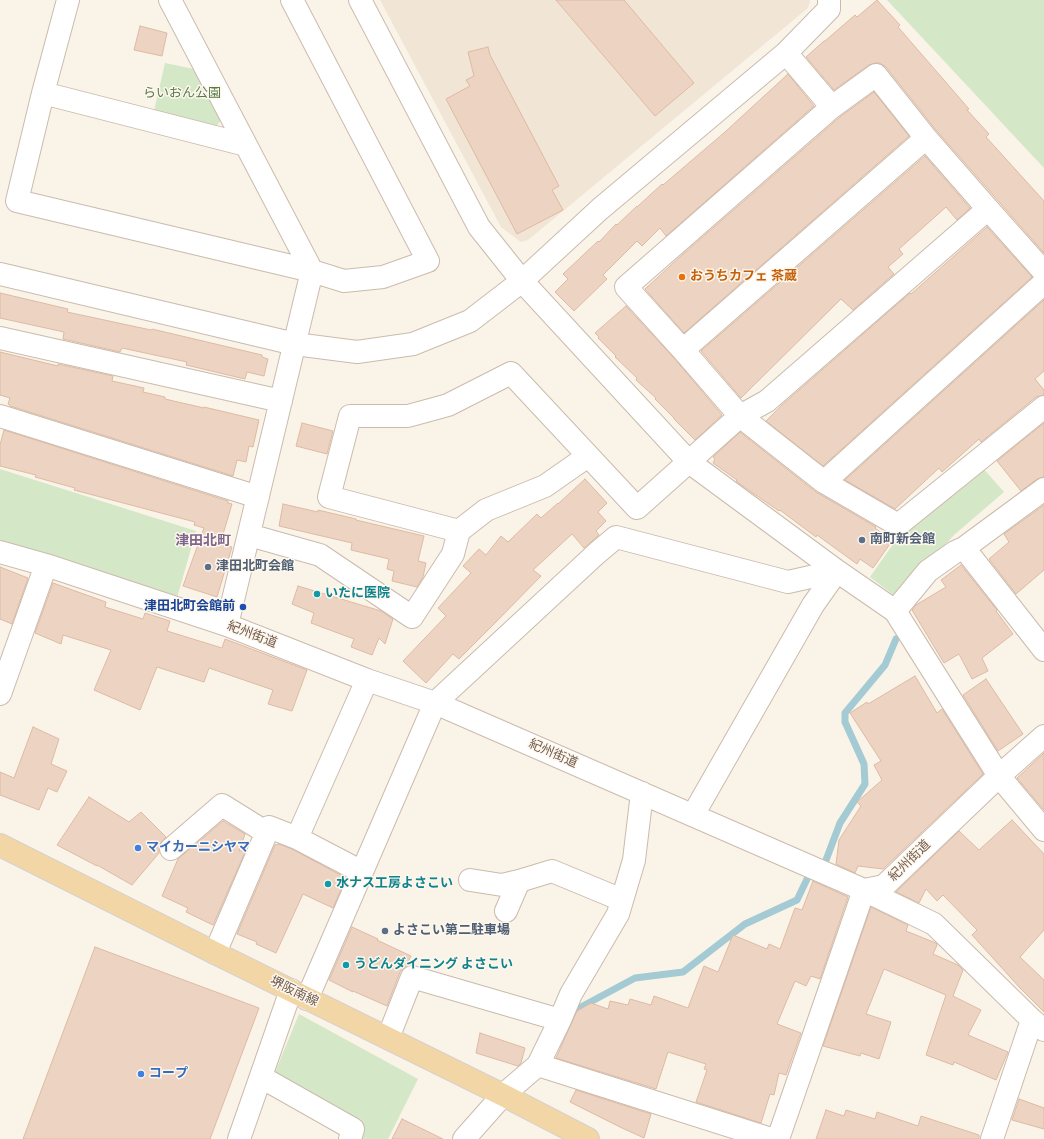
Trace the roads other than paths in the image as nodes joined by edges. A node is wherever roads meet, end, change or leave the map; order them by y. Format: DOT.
graph roads {
  1 [pos="68,0"];
  2 [pos="170,0"];
  3 [pos="292,0"];
  4 [pos="360,0"];
  5 [pos="829,0"];
  6 [pos="786,53"];
  7 [pos="43,93"];
  8 [pos="832,107"];
  9 [pos="926,138"];
  10 [pos="246,145"];
  11 [pos="988,209"];
  12 [pos="312,270"];
  13 [pos="1044,272"];
  14 [pos="0,274"];
  15 [pos="522,281"];
  16 [pos="1044,283"];
  17 [pos="0,338"];
  18 [pos="295,344"];
  19 [pos="683,350"];
  20 [pos="281,401"];
  21 [pos="1044,407"];
  22 [pos="0,416"];
  23 [pos="740,416"];
  24 [pos="588,456"];
  25 [pos="689,462"];
  26 [pos="824,482"];
  27 [pos="1044,489"];
  28 [pos="258,497"];
  29 [pos="459,531"];
  30 [pos="249,535"];
  31 [pos="964,548"];
  32 [pos="0,552"];
  33 [pos="46,565"];
  34 [pos="837,571"];
  35 [pos="895,611"];
  36 [pos="227,625"];
  37 [pos="1044,650"];
  38 [pos="367,680"];
  39 [pos="0,694"];
  40 [pos="435,703"];
  41 [pos="1044,736"];
  42 [pos="999,776"];
  43 [pos="642,793"];
  44 [pos="693,815"];
  45 [pos="1044,830"];
  46 [pos="267,833"];
  47 [pos="297,838"];
  48 [pos="0,845"];
  49 [pos="171,849"];
  50 [pos="362,872"];
  51 [pos="470,880"];
  52 [pos="519,882"];
  53 [pos="864,890"];
  54 [pos="622,900"];
  55 [pos="506,912"];
  56 [pos="215,953"];
  57 [pos="299,995"];
  58 [pos="560,1020"];
  59 [pos="1038,1025"];
  60 [pos="388,1038"];
  61 [pos="538,1066"];
  62 [pos="261,1077"];
  63 [pos="503,1095"];
  64 [pos="240,1139"];
  65 [pos="350,1139"];
  66 [pos="464,1139"];
  67 [pos="588,1139"];
  68 [pos="771,1139"];
  69 [pos="778,1139"];
  70 [pos="992,1139"];
  1 -- 7 [label="street"];
  2 -- 10 [label="street"];
  3 -- 12 [label="street"];
  4 -- 15 [label="street"];
  5 -- 6 [label="street"];
  6 -- 8 [label="street"];
  6 -- 15 [label="street"];
  7 -- 10 [label="street"];
  7 -- 12 [label="street"];
  8 -- 9 [label="street"];
  8 -- 19 [label="street"];
  9 -- 11 [label="street"];
  9 -- 19 [label="street"];
  10 -- 12 [label="street"];
  11 -- 13 [label="street"];
  11 -- 23 [label="street"];
  12 -- 18 [label="street"];
  14 -- 18 [label="street"];
  15 -- 18 [label="street"];
  15 -- 25 [label="street"];
  16 -- 26 [label="street"];
  17 -- 20 [label="street"];
  18 -- 20 [label="street"];
  19 -- 23 [label="street"];
  20 -- 28 [label="street"];
  21 -- 26 [label="street"];
  22 -- 28 [label="street"];
  23 -- 25 [label="street"];
  23 -- 26 [label="street"];
  24 -- 25 [label="street"];
  24 -- 29 [label="street"];
  24 -- 29 [label="street"];
  25 -- 34 [label="street"];
  27 -- 31 [label="street"];
  28 -- 30 [label="street"];
  29 -- 30 [label="street"];
  30 -- 36 [label="street"];
  31 -- 35 [label="street"];
  31 -- 37 [label="street"];
  32 -- 33 [label="street, 紀州街道"];
  33 -- 36 [label="street, 紀州街道"];
  33 -- 39 [label="street"];
  34 -- 35 [label="street"];
  34 -- 40 [label="street"];
  34 -- 44 [label="street"];
  35 -- 42 [label="street"];
  36 -- 38 [label="street, 紀州街道"];
  38 -- 40 [label="street, 紀州街道"];
  38 -- 47 [label="street"];
  40 -- 43 [label="street, 紀州街道"];
  40 -- 50 [label="street"];
  41 -- 42 [label="street, 紀州街道"];
  42 -- 45 [label="street"];
  42 -- 53 [label="street, 紀州街道"];
  43 -- 44 [label="street, 紀州街道"];
  43 -- 54 [label="street"];
  44 -- 53 [label="street, 紀州街道"];
  46 -- 47 [label="street"];
  46 -- 49 [label="street"];
  46 -- 56 [label="street"];
  47 -- 50 [label="street"];
  48 -- 56 [label="main road, 堺阪南線"];
  50 -- 57 [label="street"];
  51 -- 52 [label="street"];
  52 -- 54 [label="street"];
  52 -- 55 [label="street"];
  53 -- 59 [label="street"];
  53 -- 69 [label="street"];
  54 -- 58 [label="street"];
  56 -- 57 [label="main road, 堺阪南線"];
  57 -- 60 [label="main road, 堺阪南線"];
  57 -- 62 [label="street"];
  58 -- 60 [label="street"];
  58 -- 61 [label="street"];
  59 -- 70 [label="street"];
  60 -- 63 [label="main road, 堺阪南線"];
  61 -- 63 [label="street"];
  61 -- 68 [label="street"];
  62 -- 64 [label="street"];
  62 -- 65 [label="street"];
  63 -- 66 [label="street"];
  63 -- 67 [label="main road, 堺阪南線"];
}
